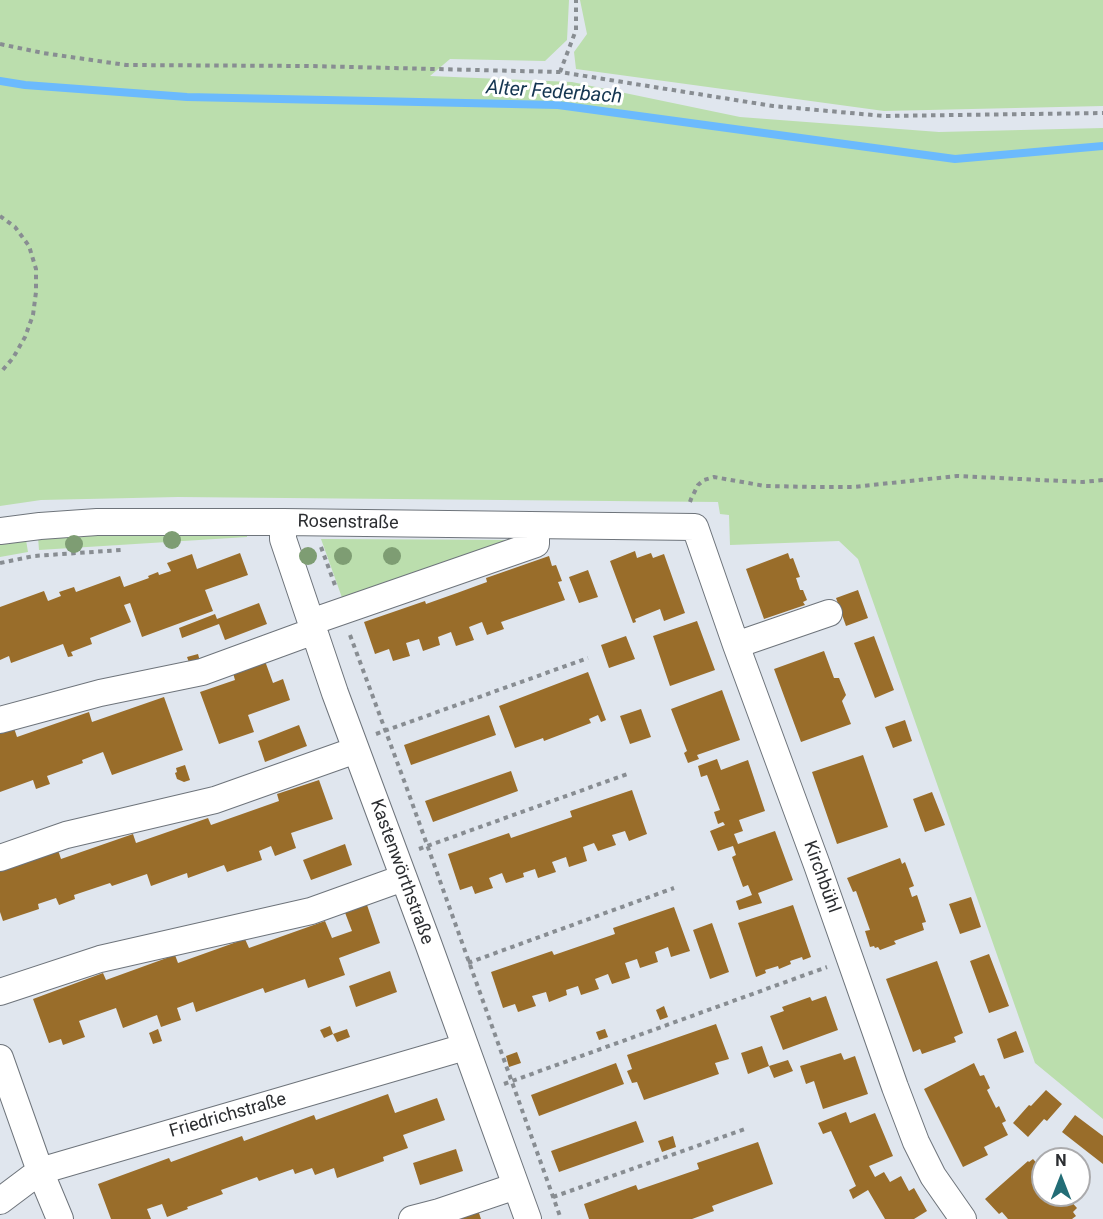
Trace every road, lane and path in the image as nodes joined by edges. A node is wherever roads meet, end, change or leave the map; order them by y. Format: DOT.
graph roads {
  1 [pos="576,0"];
  2 [pos="0,44"];
  3 [pos="560,72"];
  4 [pos="1103,113"];
  5 [pos="0,216"];
  6 [pos="0,373"];
  7 [pos="1103,480"];
  8 [pos="283,522"];
  9 [pos="317,523"];
  10 [pos="536,526"];
  11 [pos="692,527"];
  12 [pos="0,531"];
  13 [pos="342,611"];
  14 [pos="829,613"];
  15 [pos="312,626"];
  16 [pos="736,645"];
  17 [pos="588,658"];
  18 [pos="0,720"];
  19 [pos="385,731"];
  20 [pos="354,746"];
  21 [pos="630,773"];
  22 [pos="427,846"];
  23 [pos="0,858"];
  24 [pos="399,867"];
  25 [pos="674,888"];
  26 [pos="850,958"];
  27 [pos="468,963"];
  28 [pos="439,973"];
  29 [pos="0,992"];
  30 [pos="465,1047"];
  31 [pos="0,1058"];
  32 [pos="512,1081"];
  33 [pos="482,1092"];
  34 [pos="747,1128"];
  35 [pos="40,1171"];
  36 [pos="554,1197"];
  37 [pos="0,1201"];
  38 [pos="523,1204"];
  39 [pos="60,1219"];
  40 [pos="412,1219"];
  41 [pos="561,1219"];
  42 [pos="963,1219"];
  1 -- 3 [label="path"];
  2 -- 3 [label="path"];
  3 -- 4 [label="path"];
  5 -- 6 [label="path"];
  7 -- 11 [label="path"];
  8 -- 9 [label="street, Rosenstraße"];
  8 -- 12 [label="street, Rosenstraße"];
  8 -- 15 [label="street, Kastenwörthstraße"];
  9 -- 10 [label="street, Rosenstraße"];
  9 -- 13 [label="path"];
  10 -- 11 [label="street, Rosenstraße"];
  10 -- 13 [label="street"];
  11 -- 16 [label="street, Kirchbühl"];
  13 -- 15 [label="street"];
  13 -- 19 [label="path"];
  14 -- 16 [label="street"];
  15 -- 18 [label="street"];
  15 -- 20 [label="street, Kastenwörthstraße"];
  16 -- 26 [label="street, Kirchbühl"];
  17 -- 19 [label="path"];
  19 -- 20 [label="path"];
  19 -- 22 [label="path"];
  20 -- 23 [label="street"];
  20 -- 24 [label="street, Kastenwörthstraße"];
  21 -- 22 [label="path"];
  22 -- 24 [label="path"];
  22 -- 27 [label="path"];
  24 -- 28 [label="street, Kastenwörthstraße"];
  24 -- 29 [label="street"];
  25 -- 27 [label="path"];
  26 -- 32 [label="path"];
  26 -- 42 [label="street, Kirchbühl"];
  27 -- 28 [label="path"];
  27 -- 32 [label="path"];
  28 -- 30 [label="street, Kastenwörthstraße"];
  30 -- 33 [label="street, Kastenwörthstraße"];
  30 -- 35 [label="street, Friedrichstraße"];
  31 -- 35 [label="street"];
  32 -- 33 [label="path"];
  32 -- 36 [label="path"];
  33 -- 38 [label="street, Kastenwörthstraße"];
  34 -- 36 [label="path"];
  35 -- 37 [label="street, Friedrichstraße"];
  35 -- 39 [label="street"];
  36 -- 38 [label="path"];
  36 -- 41 [label="path"];
  38 -- 40 [label="street"];
}
